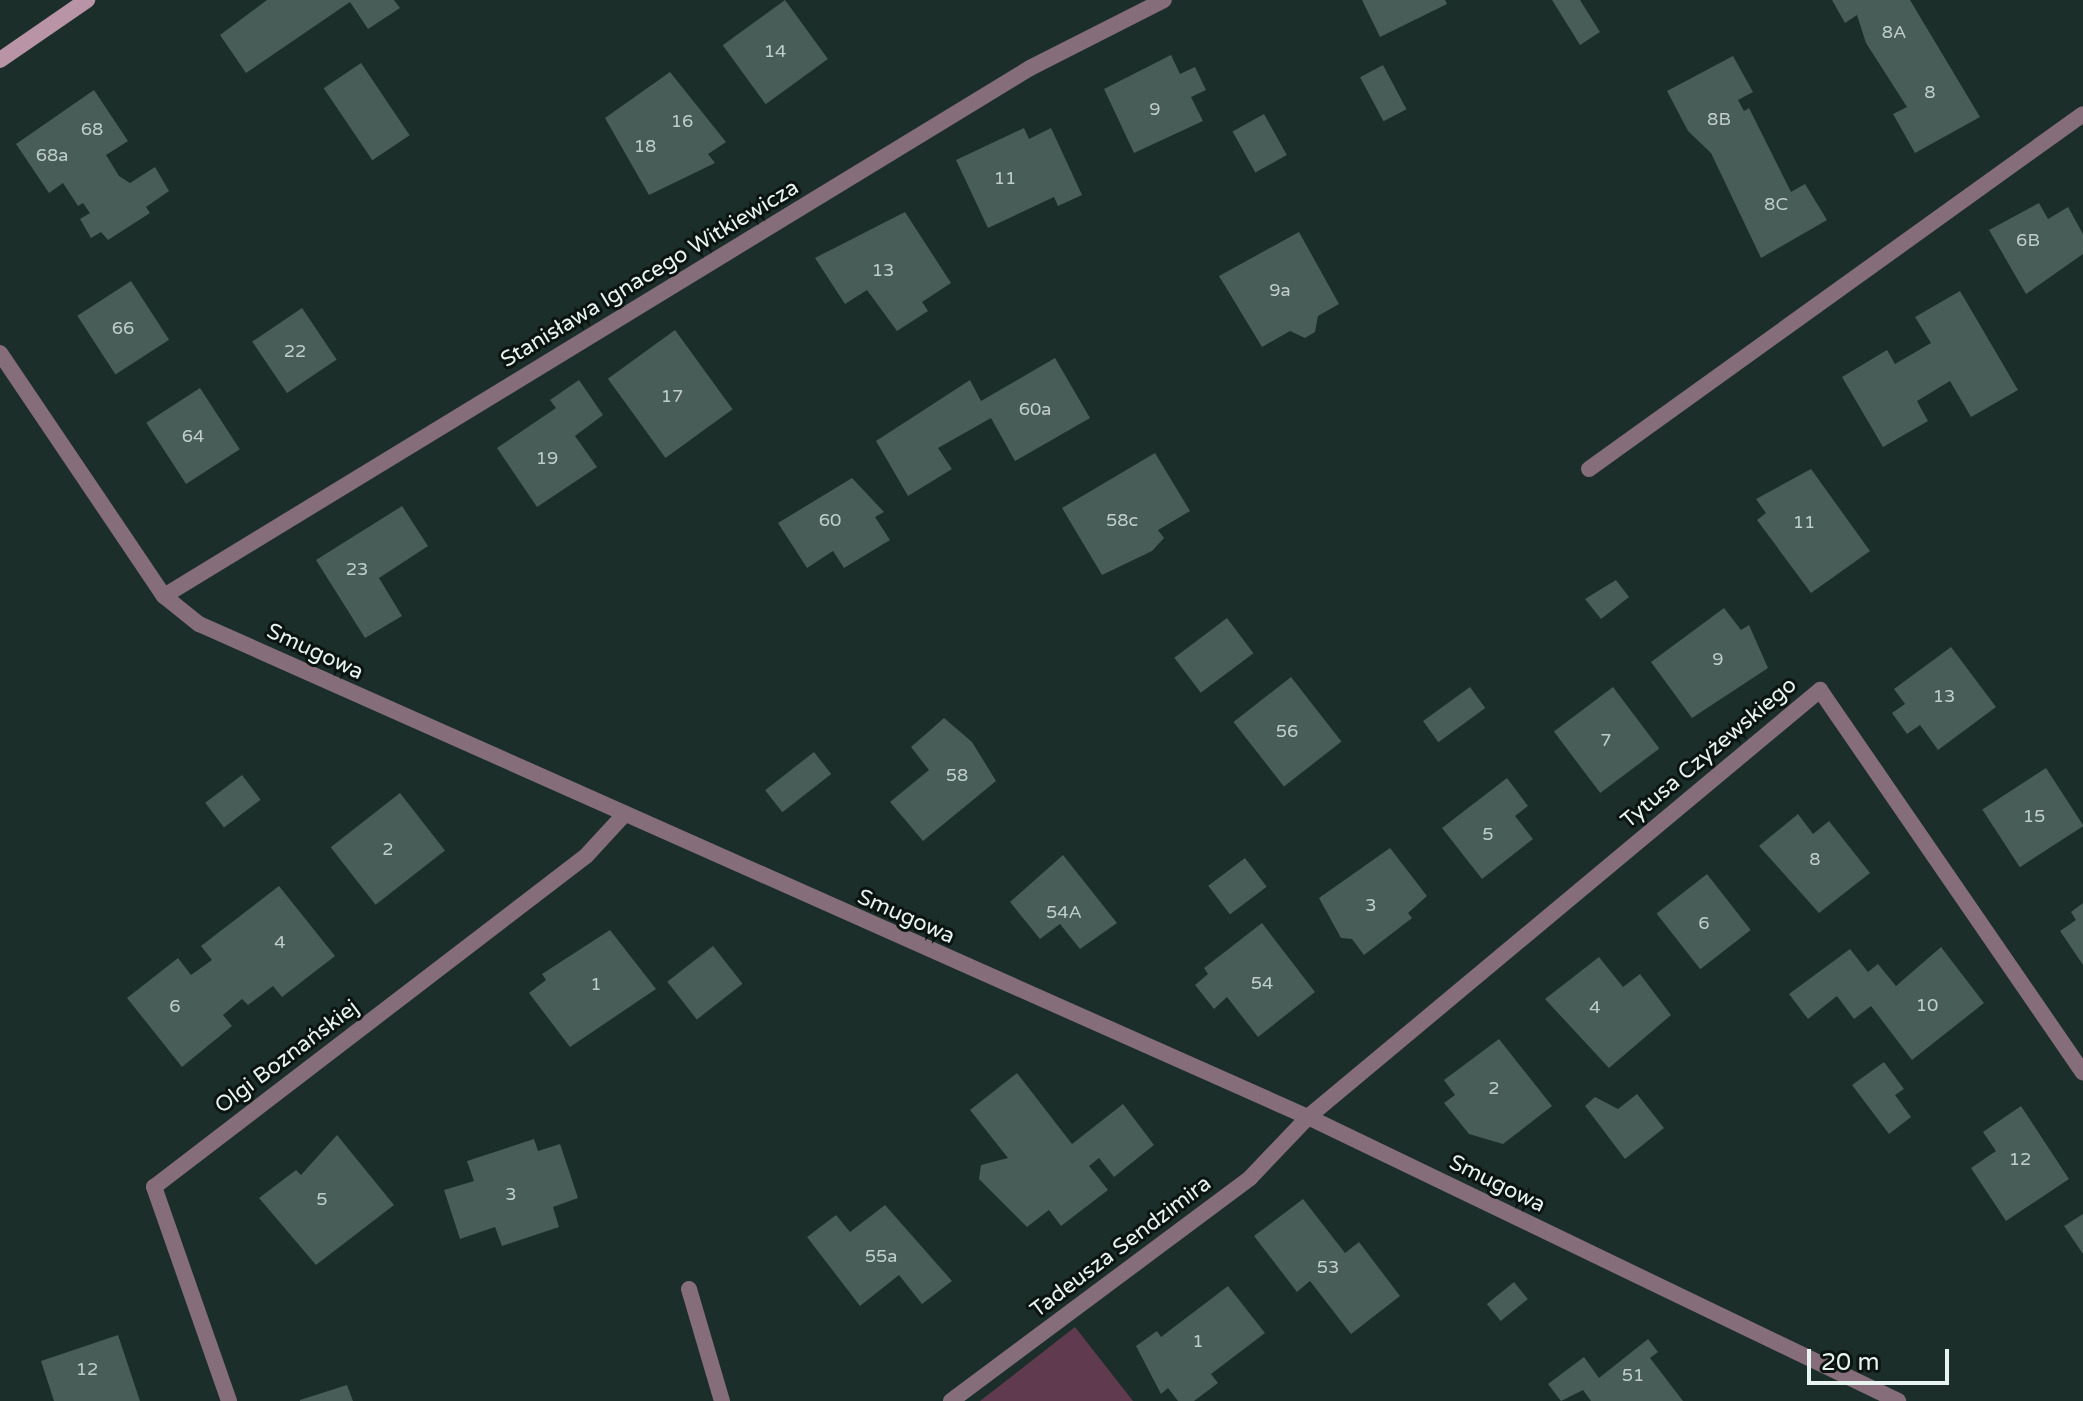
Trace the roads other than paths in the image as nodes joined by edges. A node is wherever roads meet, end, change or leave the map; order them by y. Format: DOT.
graph roads {
  1 [pos="87,0"];
  2 [pos="1164,0"];
  3 [pos="0,60"];
  4 [pos="2083,114"];
  5 [pos="0,353"];
  6 [pos="1589,469"];
  7 [pos="164,596"];
  8 [pos="622,817"];
  9 [pos="2083,1072"];
  10 [pos="1308,1117"];
  11 [pos="689,1289"];
  12 [pos="229,1401"];
  13 [pos="722,1401"];
  14 [pos="951,1401"];
  15 [pos="1898,1401"];
  1 -- 3 [label="street"];
  2 -- 7 [label="street, Stanisława Ignacego Witkiewicza"];
  4 -- 6 [label="street"];
  5 -- 7 [label="street, Smugowa"];
  7 -- 8 [label="street, Smugowa"];
  8 -- 10 [label="street, Smugowa"];
  8 -- 12 [label="street, Olgi Boznańskiej"];
  9 -- 10 [label="street, Tytusa Czyżewskiego"];
  10 -- 14 [label="street, Tadeusza Sendzimira"];
  10 -- 15 [label="street, Smugowa"];
  11 -- 13 [label="street"];
}
